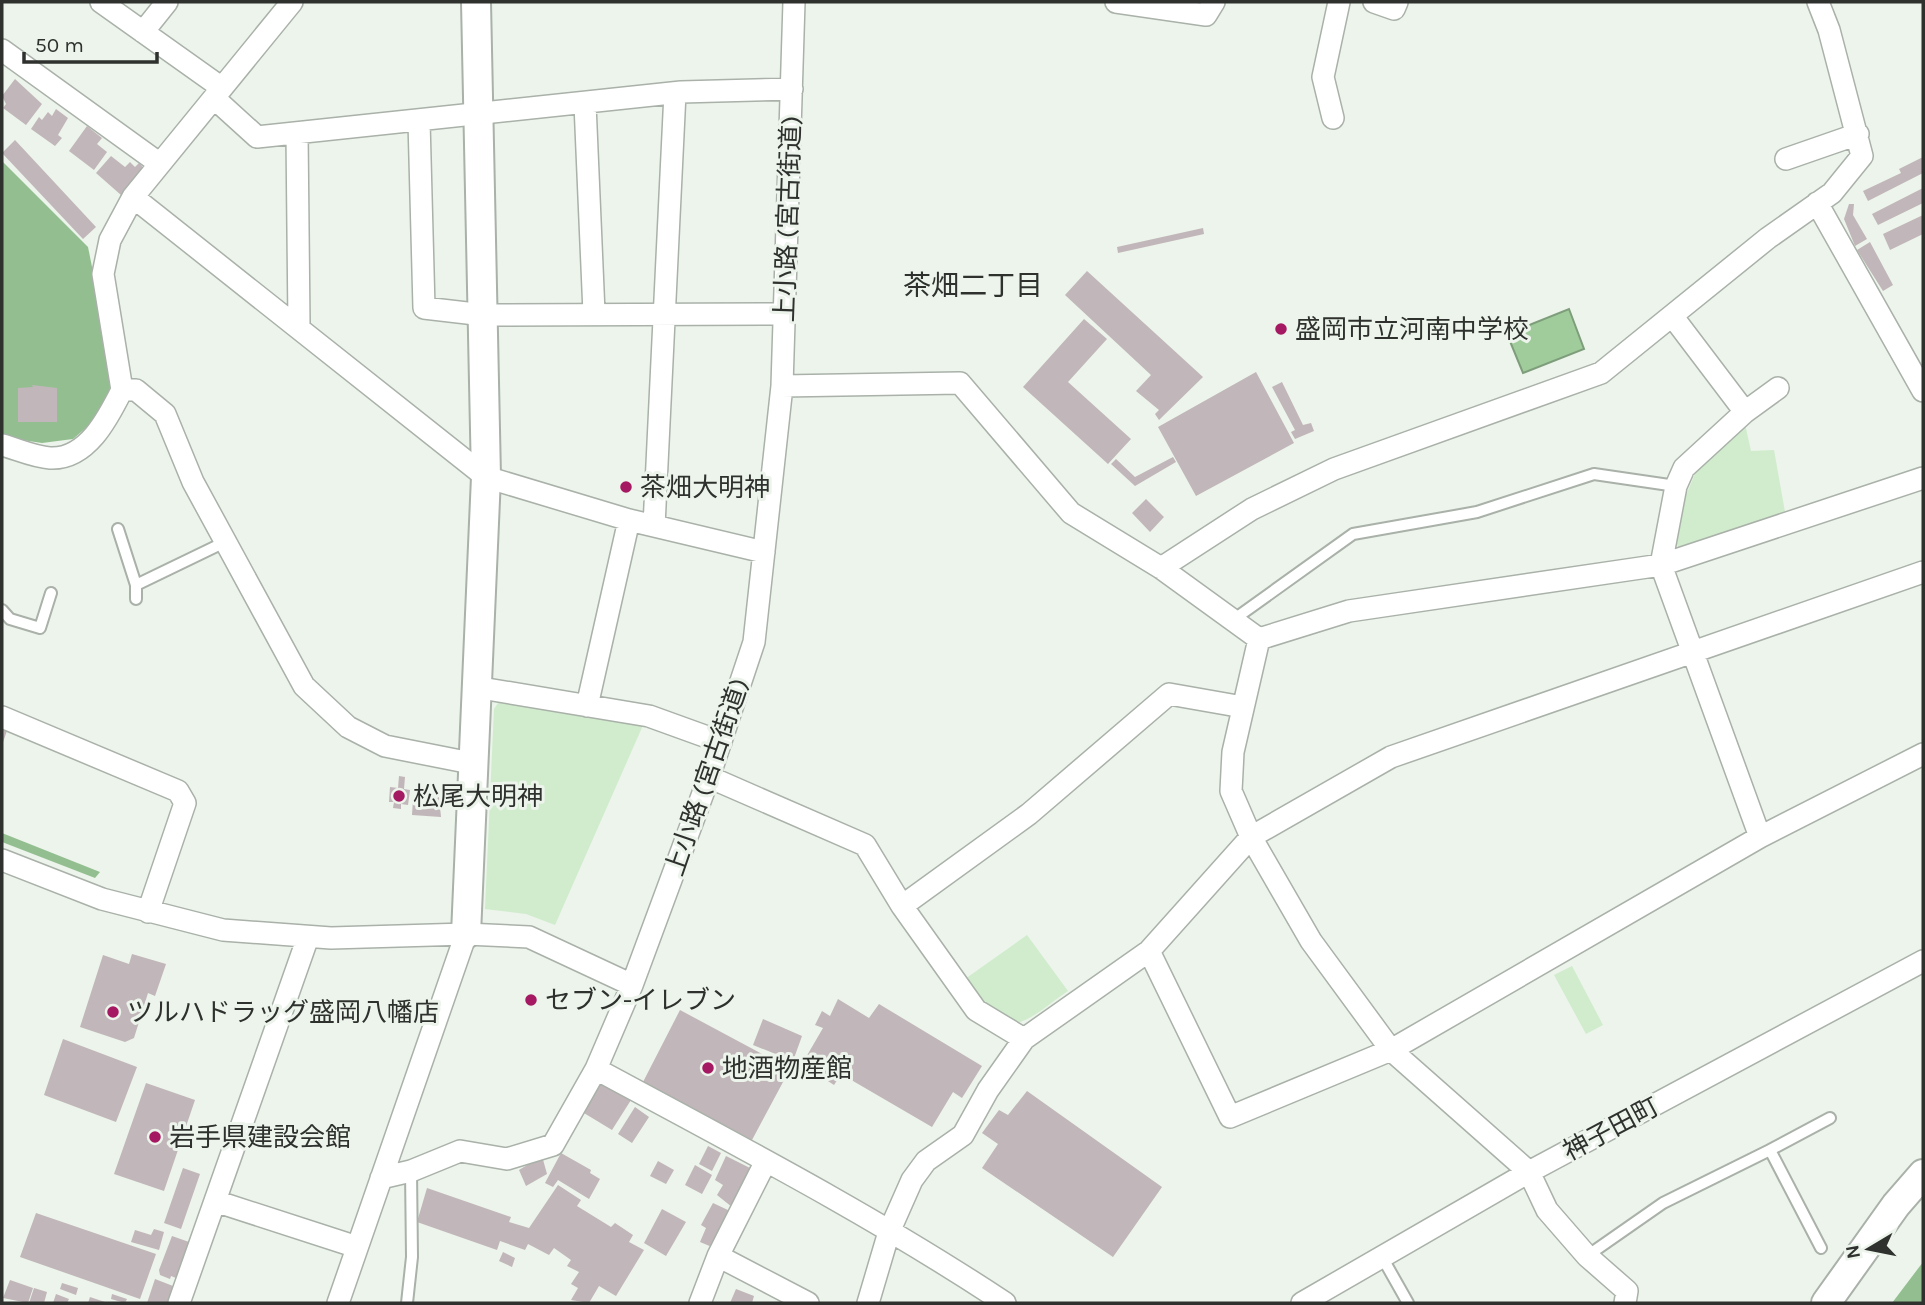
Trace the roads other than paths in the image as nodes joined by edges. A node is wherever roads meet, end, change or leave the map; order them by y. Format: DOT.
graph roads {
  1 [pos="100,2"];
  2 [pos="167,2"];
  3 [pos="292,2"];
  4 [pos="476,2"];
  5 [pos="794,2"];
  6 [pos="1116,2"];
  7 [pos="1214,2"];
  8 [pos="1339,2"];
  9 [pos="1374,2"];
  10 [pos="1397,2"];
  11 [pos="1818,2"];
  12 [pos="143,32"];
  13 [pos="2,50"];
  14 [pos="792,89"];
  15 [pos="675,93"];
  16 [pos="218,94"];
  17 [pos="585,104"];
  18 [pos="480,116"];
  19 [pos="1333,118"];
  20 [pos="419,121"];
  21 [pos="297,133"];
  22 [pos="1858,134"];
  23 [pos="1786,159"];
  24 [pos="160,164"];
  25 [pos="134,197"];
  26 [pos="1817,203"];
  27 [pos="594,313"];
  28 [pos="484,314"];
  29 [pos="664,314"];
  30 [pos="785,314"];
  31 [pos="1673,317"];
  32 [pos="299,325"];
  33 [pos="782,386"];
  34 [pos="1778,388"];
  35 [pos="122,390"];
  36 [pos="1923,391"];
  37 [pos="1745,412"];
  38 [pos="2,445"];
  39 [pos="486,477"];
  40 [pos="1923,478"];
  41 [pos="1676,486"];
  42 [pos="629,520"];
  43 [pos="654,526"];
  44 [pos="118,529"];
  45 [pos="225,542"];
  46 [pos="764,552"];
  47 [pos="1661,565"];
  48 [pos="1161,568"];
  49 [pos="1923,572"];
  50 [pos="136,585"];
  51 [pos="51,593"];
  52 [pos="136,599"];
  53 [pos="2,610"];
  54 [pos="1233,620"];
  55 [pos="1259,639"];
  56 [pos="1691,654"];
  57 [pos="475,687"];
  58 [pos="587,706"];
  59 [pos="1243,707"];
  60 [pos="2,717"];
  61 [pos="721,742"];
  62 [pos="1923,754"];
  63 [pos="471,763"];
  64 [pos="709,777"];
  65 [pos="1251,837"];
  66 [pos="1760,837"];
  67 [pos="2,860"];
  68 [pos="902,906"];
  69 [pos="148,912"];
  70 [pos="466,934"];
  71 [pos="308,937"];
  72 [pos="1149,951"];
  73 [pos="1923,961"];
  74 [pos="632,985"];
  75 [pos="1024,1040"];
  76 [pos="1391,1050"];
  77 [pos="596,1069"];
  78 [pos="1830,1118"];
  79 [pos="1770,1150"];
  80 [pos="766,1161"];
  81 [pos="411,1171"];
  82 [pos="1529,1172"];
  83 [pos="1923,1174"];
  84 [pos="381,1178"];
  85 [pos="215,1201"];
  86 [pos="889,1232"];
  87 [pos="357,1247"];
  88 [pos="1822,1248"];
  89 [pos="718,1256"];
  90 [pos="1382,1256"];
  91 [pos="1587,1256"];
  92 [pos="179,1303"];
  93 [pos="338,1303"];
  94 [pos="407,1303"];
  95 [pos="700,1303"];
  96 [pos="808,1303"];
  97 [pos="868,1303"];
  98 [pos="1005,1303"];
  99 [pos="1302,1303"];
  100 [pos="1408,1303"];
  101 [pos="1625,1303"];
  102 [pos="1826,1303"];
  1 -- 12 [label="street"];
  2 -- 12 [label="street"];
  3 -- 16 [label="street"];
  4 -- 18 [label="street"];
  5 -- 14 [label="street, 上小路 (宮古街道)"];
  6 -- 7 [label="street"];
  8 -- 19 [label="street"];
  9 -- 10 [label="street"];
  11 -- 22 [label="street"];
  12 -- 16 [label="street"];
  13 -- 24 [label="street"];
  14 -- 15 [label="street"];
  14 -- 30 [label="street, 上小路 (宮古街道)"];
  15 -- 17 [label="street"];
  15 -- 29 [label="street"];
  16 -- 21 [label="street"];
  16 -- 24 [label="street"];
  17 -- 18 [label="street"];
  17 -- 27 [label="street"];
  18 -- 20 [label="street"];
  18 -- 28 [label="street"];
  20 -- 21 [label="street"];
  20 -- 28 [label="street"];
  21 -- 32 [label="street"];
  22 -- 23 [label="street"];
  22 -- 26 [label="street"];
  24 -- 25 [label="street"];
  25 -- 32 [label="street"];
  25 -- 35 [label="street"];
  26 -- 31 [label="street"];
  26 -- 36 [label="street"];
  27 -- 28 [label="street"];
  27 -- 29 [label="street"];
  28 -- 39 [label="street"];
  29 -- 30 [label="street"];
  29 -- 43 [label="street"];
  30 -- 33 [label="street, 上小路 (宮古街道)"];
  31 -- 37 [label="street"];
  31 -- 48 [label="street"];
  32 -- 39 [label="street"];
  33 -- 46 [label="street, 上小路 (宮古街道)"];
  33 -- 48 [label="street"];
  34 -- 37 [label="street"];
  35 -- 38 [label="street"];
  35 -- 45 [label="street"];
  37 -- 41 [label="street"];
  39 -- 42 [label="street"];
  39 -- 57 [label="street"];
  40 -- 47 [label="street"];
  41 -- 47 [label="street"];
  41 -- 54 [label="lane"];
  42 -- 43 [label="street"];
  42 -- 58 [label="street"];
  43 -- 46 [label="street"];
  44 -- 50 [label="lane"];
  45 -- 50 [label="lane"];
  45 -- 63 [label="street"];
  46 -- 61 [label="street, 上小路 (宮古街道)"];
  47 -- 55 [label="street"];
  47 -- 56 [label="street"];
  48 -- 54 [label="street"];
  49 -- 56 [label="street"];
  50 -- 52 [label="lane"];
  51 -- 53 [label="lane"];
  54 -- 55 [label="street"];
  55 -- 59 [label="street"];
  56 -- 65 [label="street"];
  56 -- 66 [label="street"];
  57 -- 58 [label="street"];
  57 -- 63 [label="street"];
  58 -- 61 [label="street"];
  59 -- 65 [label="street"];
  59 -- 68 [label="street"];
  60 -- 69 [label="street"];
  61 -- 64 [label="street, 上小路 (宮古街道)"];
  62 -- 66 [label="street"];
  63 -- 70 [label="street"];
  64 -- 68 [label="street"];
  64 -- 74 [label="street, 上小路 (宮古街道)"];
  65 -- 72 [label="street"];
  65 -- 76 [label="street"];
  66 -- 76 [label="street"];
  67 -- 69 [label="street"];
  68 -- 75 [label="street"];
  69 -- 71 [label="street"];
  70 -- 71 [label="street"];
  70 -- 74 [label="street"];
  70 -- 84 [label="street"];
  71 -- 85 [label="street"];
  72 -- 75 [label="street"];
  72 -- 76 [label="street"];
  73 -- 82 [label="street, 神子田町"];
  74 -- 77 [label="street, 上小路 (宮古街道)"];
  75 -- 86 [label="street"];
  76 -- 82 [label="street"];
  77 -- 80 [label="street"];
  77 -- 81 [label="street, 上小路 (宮古街道)"];
  78 -- 79 [label="lane"];
  79 -- 88 [label="lane"];
  79 -- 91 [label="lane"];
  80 -- 86 [label="street"];
  80 -- 89 [label="street"];
  81 -- 84 [label="street, 上小路 (宮古街道)"];
  81 -- 94 [label="lane"];
  82 -- 90 [label="street, 神子田町"];
  82 -- 91 [label="street"];
  83 -- 102 [label="street"];
  84 -- 87 [label="street"];
  85 -- 87 [label="street"];
  85 -- 92 [label="street"];
  86 -- 97 [label="street"];
  86 -- 98 [label="street"];
  87 -- 93 [label="street"];
  89 -- 95 [label="street"];
  89 -- 96 [label="street"];
  90 -- 99 [label="street, 神子田町"];
  90 -- 100 [label="lane"];
  91 -- 101 [label="street"];
}
